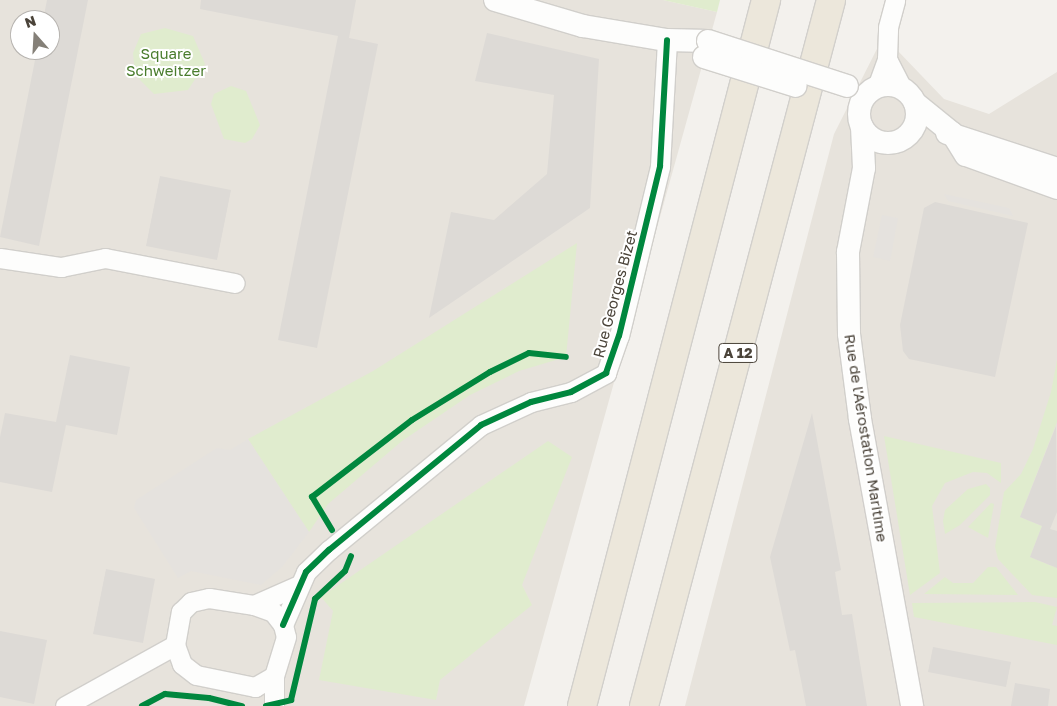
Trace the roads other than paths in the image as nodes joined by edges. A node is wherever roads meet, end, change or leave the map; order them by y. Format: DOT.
graph roads {
  1 [pos="495,0"];
  2 [pos="766,0"];
  3 [pos="831,0"];
  4 [pos="895,0"];
  5 [pos="667,40"];
  6 [pos="887,59"];
  7 [pos="874,89"];
  8 [pos="845,94"];
  9 [pos="909,95"];
  10 [pos="861,123"];
  11 [pos="910,133"];
  12 [pos="952,133"];
  13 [pos="882,142"];
  14 [pos="864,168"];
  15 [pos="1057,169"];
  16 [pos="1057,188"];
  17 [pos="0,258"];
  18 [pos="236,283"];
  19 [pos="299,585"];
  20 [pos="254,605"];
  21 [pos="283,625"];
  22 [pos="175,645"];
  23 [pos="274,676"];
  24 [pos="255,687"];
  25 [pos="65,706"];
  26 [pos="267,706"];
  27 [pos="274,706"];
  28 [pos="580,706"];
  29 [pos="644,706"];
  30 [pos="912,706"];
  1 -- 5 [label="street"];
  2 -- 28 [label="highway"];
  3 -- 29 [label="highway, A 12"];
  4 -- 6 [label="street"];
  5 -- 8 [label="street, bridge"];
  5 -- 19 [label="street, Rue Georges Bizet"];
  6 -- 7 [label="street"];
  6 -- 9 [label="street"];
  7 -- 8 [label="street"];
  7 -- 9 [label="street"];
  7 -- 10 [label="street"];
  8 -- 10 [label="street"];
  9 -- 11 [label="street"];
  9 -- 12 [label="street"];
  10 -- 13 [label="street"];
  10 -- 14 [label="street, Rue de l'Aérostation Maritime"];
  11 -- 12 [label="street"];
  11 -- 13 [label="street"];
  12 -- 15 [label="street"];
  12 -- 16 [label="street"];
  13 -- 14 [label="street, Rue de l'Aérostation Maritime"];
  14 -- 30 [label="street, Rue de l'Aérostation Maritime"];
  17 -- 18 [label="street"];
  19 -- 20 [label="street"];
  19 -- 21 [label="street, Rue Georges Bizet"];
  20 -- 21 [label="street"];
  20 -- 22 [label="street"];
  21 -- 23 [label="street"];
  22 -- 24 [label="street"];
  22 -- 25 [label="street"];
  23 -- 24 [label="street"];
  23 -- 27 [label="street"];
  24 -- 26 [label="street"];
}
